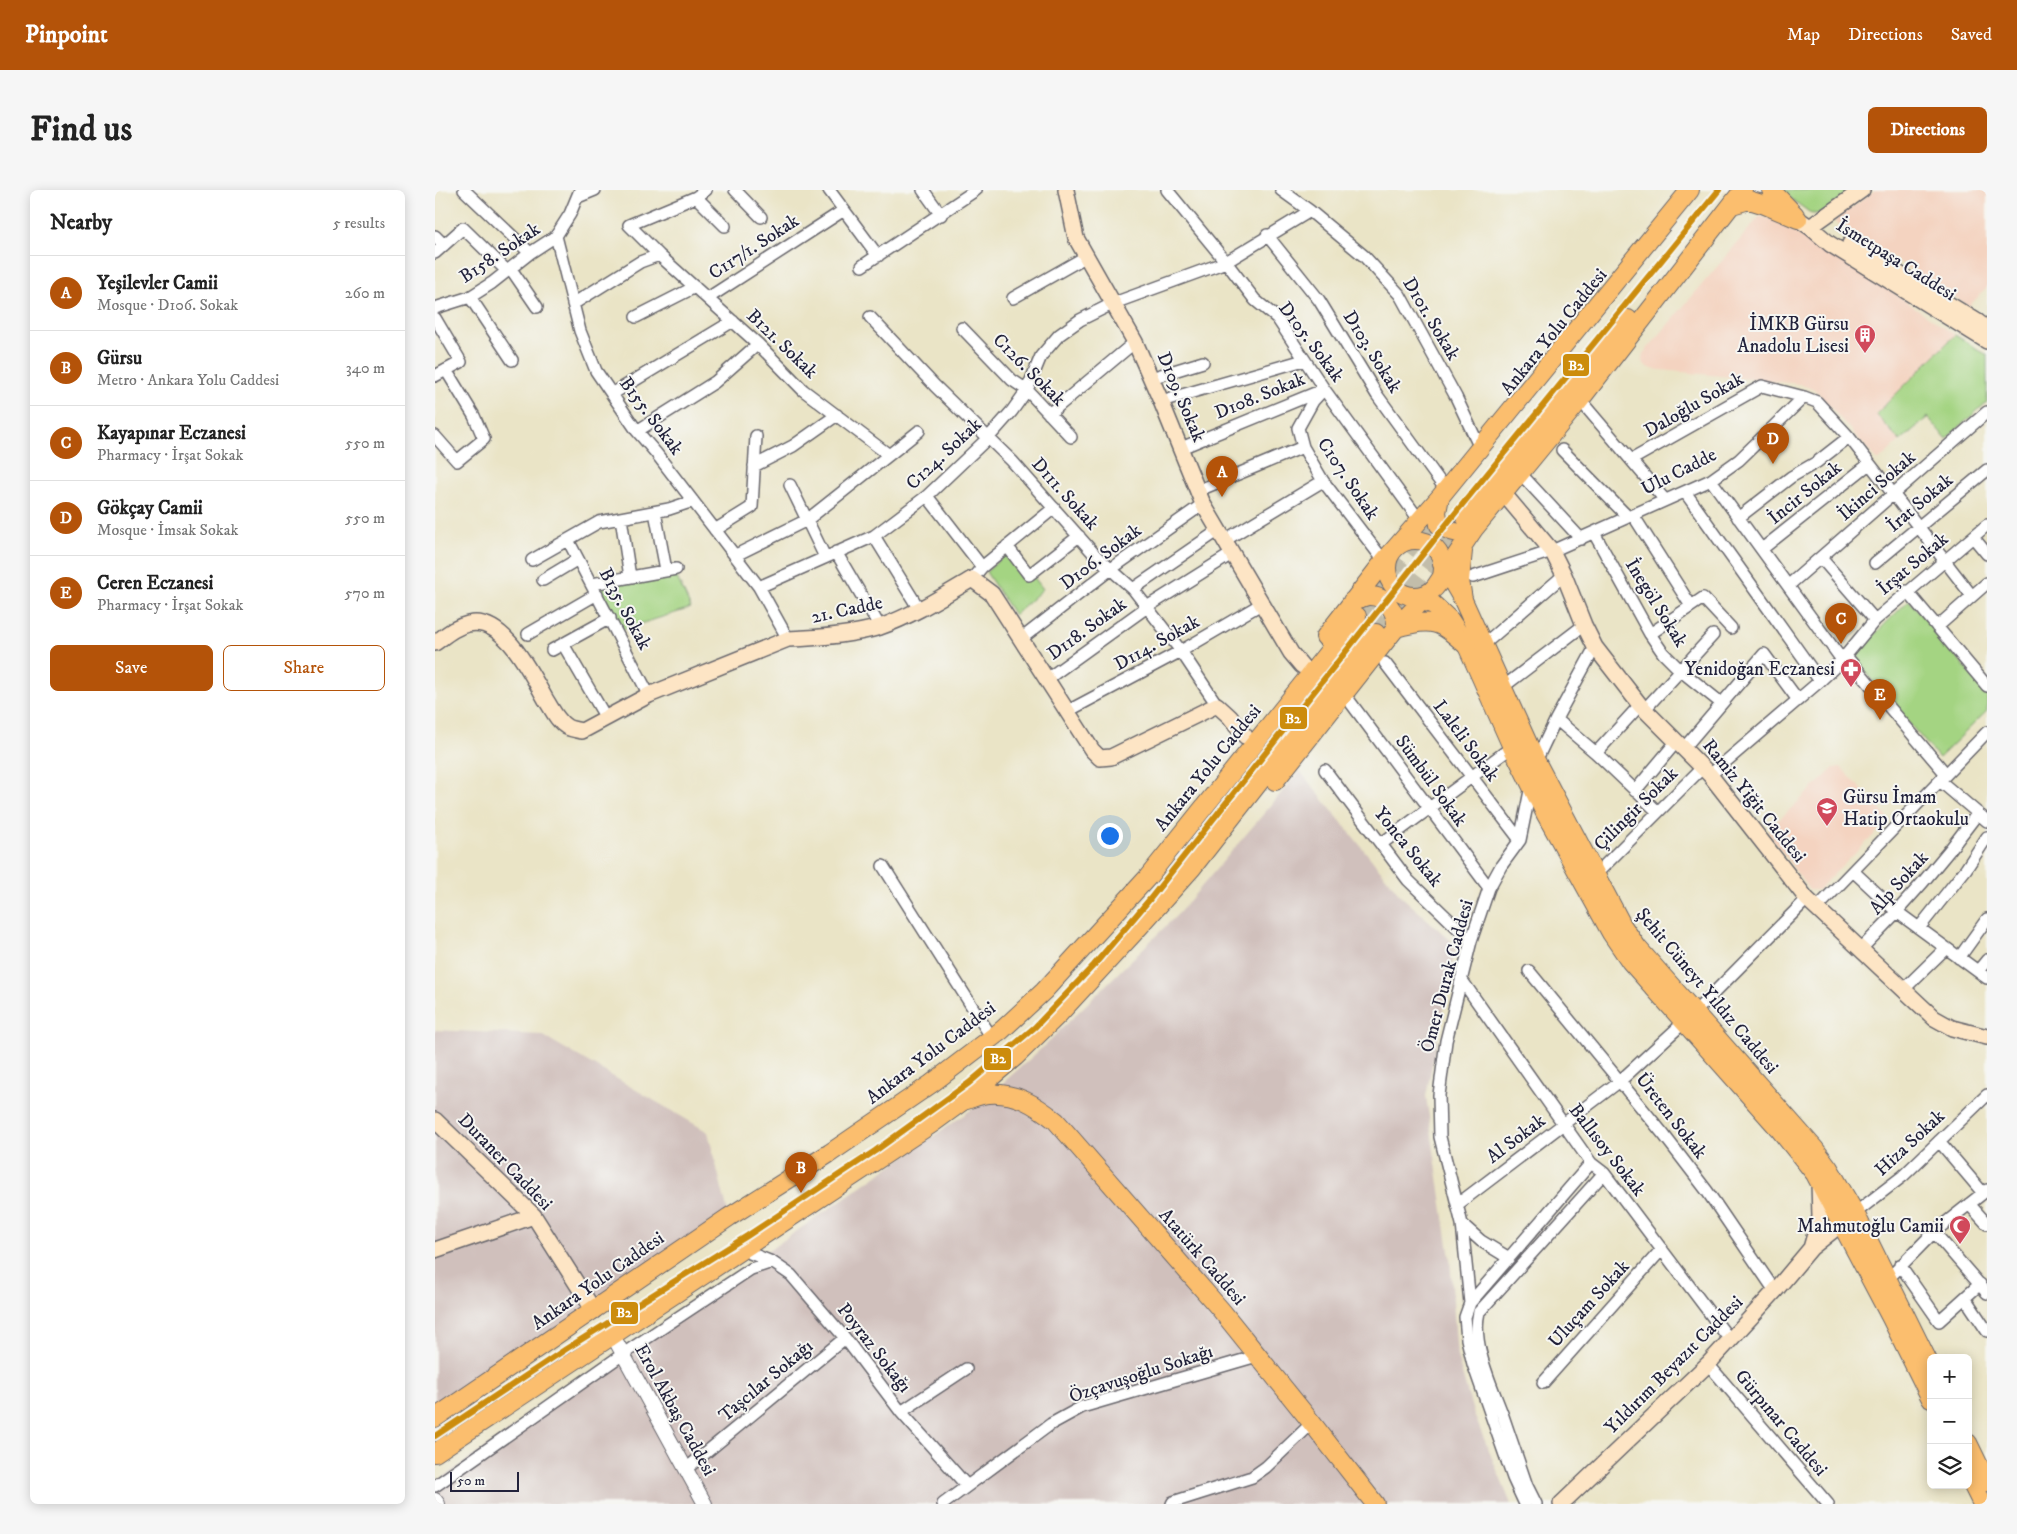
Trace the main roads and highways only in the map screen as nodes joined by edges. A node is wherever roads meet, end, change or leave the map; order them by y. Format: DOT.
graph roads {
  1 [pos="1067,190"];
  2 [pos="1689,190"];
  3 [pos="1697,190"];
  4 [pos="1743,190"];
  5 [pos="1771,190"];
  6 [pos="1862,190"];
  7 [pos="1733,197"];
  8 [pos="1804,223"];
  9 [pos="1903,282"];
  10 [pos="1987,329"];
  11 [pos="1987,341"];
  12 [pos="1504,494"];
  13 [pos="1443,496"];
  14 [pos="1469,523"];
  15 [pos="1464,544"];
  16 [pos="1389,556"];
  17 [pos="1445,568"];
  18 [pos="1416,598"];
  19 [pos="1463,600"];
  20 [pos="1354,608"];
  21 [pos="1396,628"];
  22 [pos="1376,633"];
  23 [pos="435,643"];
  24 [pos="1475,645"];
  25 [pos="1303,666"];
  26 [pos="1245,736"];
  27 [pos="1087,943"];
  28 [pos="1060,1013"];
  29 [pos="1689,1018"];
  30 [pos="1987,1037"];
  31 [pos="963,1102"];
  32 [pos="435,1120"];
  33 [pos="1819,1182"];
  34 [pos="534,1216"];
  35 [pos="1848,1219"];
  36 [pos="1811,1248"];
  37 [pos="435,1250"];
  38 [pos="594,1310"];
  39 [pos="1927,1358"];
  40 [pos="1927,1391"];
  41 [pos="435,1418"];
  42 [pos="1968,1444"];
  43 [pos="435,1453"];
  44 [pos="1987,1482"];
  45 [pos="1972,1484"];
  46 [pos="1369,1501"];
  47 [pos="1561,1504"];
  48 [pos="1982,1504"];
  1 -- 25 [label="main road, D109. Sokak"];
  2 -- 13 [label="main road"];
  3 -- 13 [label="main road, Ankara Yolu Caddesi"];
  4 -- 7 [label="main road"];
  5 -- 8 [label="main road"];
  6 -- 8 [label="main road"];
  7 -- 8 [label="main road"];
  7 -- 12 [label="main road"];
  7 -- 14 [label="main road"];
  8 -- 9 [label="main road, İsmetpaşa Caddesi"];
  9 -- 10 [label="main road, İsmetpaşa Caddesi"];
  9 -- 11 [label="main road, İsmetpaşa Caddesi"];
  12 -- 14 [label="main road"];
  12 -- 30 [label="main road, Ramiz Yiğit Caddesi"];
  13 -- 14 [label="main road"];
  13 -- 16 [label="main road"];
  14 -- 15 [label="main road"];
  15 -- 17 [label="main road"];
  15 -- 19 [label="main road"];
  16 -- 17 [label="main road"];
  16 -- 18 [label="main road"];
  16 -- 20 [label="main road"];
  17 -- 18 [label="main road"];
  17 -- 19 [label="main road"];
  18 -- 21 [label="main road"];
  18 -- 24 [label="main road"];
  19 -- 24 [label="main road, Şehit Cüneyt Yıldız Caddesi"];
  20 -- 21 [label="main road"];
  20 -- 25 [label="main road"];
  20 -- 27 [label="main road, Ankara Yolu Caddesi"];
  21 -- 24 [label="main road"];
  21 -- 28 [label="main road"];
  22 -- 28 [label="main road"];
  23 -- 26 [label="main road, 21. Cadde"];
  24 -- 29 [label="main road, Şehit Cüneyt Yıldız Caddesi"];
  24 -- 29 [label="main road"];
  25 -- 26 [label="main road"];
  26 -- 27 [label="main road"];
  27 -- 38 [label="main road, Ankara Yolu Caddesi"];
  28 -- 31 [label="main road"];
  29 -- 33 [label="main road, Şehit Cüneyt Yıldız Caddesi"];
  29 -- 35 [label="main road, Şehit Cüneyt Yıldız Caddesi"];
  31 -- 43 [label="main road"];
  31 -- 46 [label="main road, Atatürk Caddesi"];
  32 -- 34 [label="main road, Duraner Caddesi"];
  33 -- 35 [label="main road, Şehit Cüneyt Yıldız Caddesi"];
  33 -- 36 [label="main road, Yıldırım Beyazıt Caddesi"];
  34 -- 37 [label="main road"];
  34 -- 38 [label="main road, Duraner Caddesi"];
  35 -- 36 [label="main road, Yıldırım Beyazıt Caddesi"];
  35 -- 39 [label="main road, Şehit Cüneyt Yıldız Caddesi"];
  35 -- 40 [label="main road, Şehit Cüneyt Yıldız Caddesi"];
  36 -- 47 [label="main road, Yıldırım Beyazıt Caddesi"];
  38 -- 41 [label="main road, Ankara Yolu Caddesi"];
  42 -- 44 [label="main road"];
  45 -- 48 [label="main road"];
}
